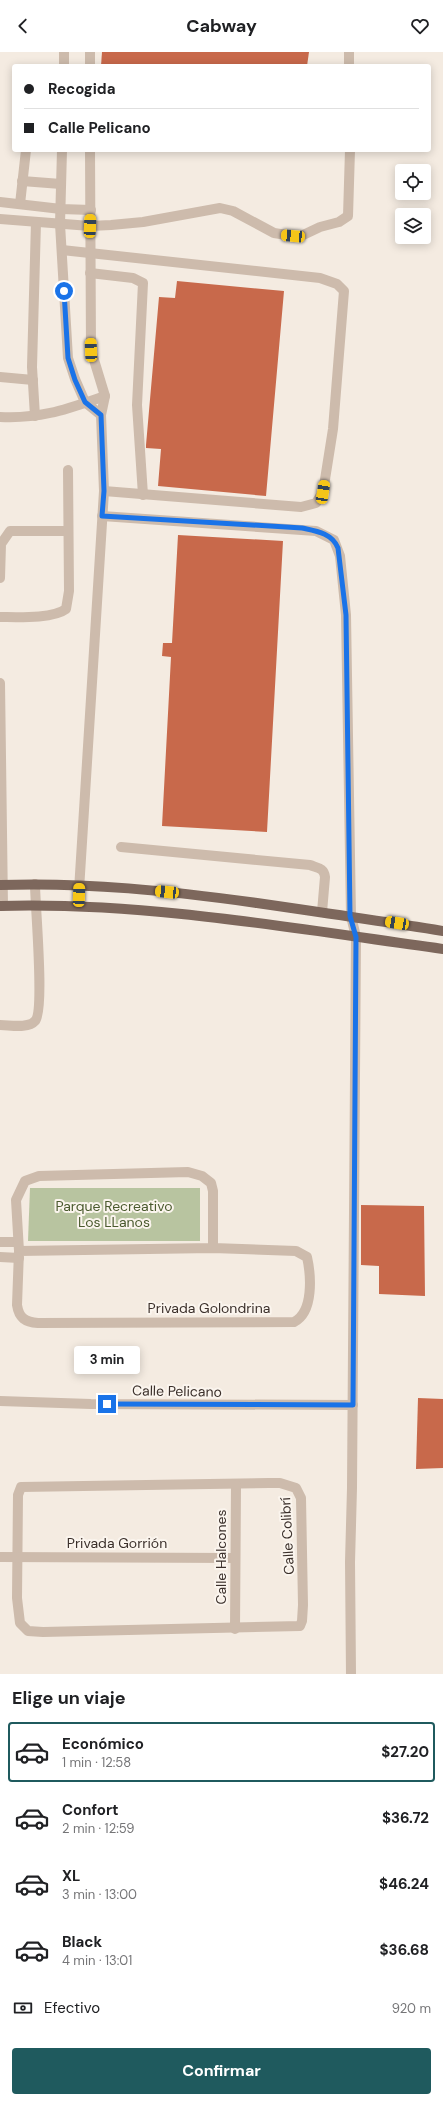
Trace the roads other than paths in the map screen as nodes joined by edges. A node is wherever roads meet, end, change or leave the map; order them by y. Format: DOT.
graph roads {
  1 [pos="64,52"];
  2 [pos="90,52"];
  3 [pos="349,52"];
  4 [pos="64,64"];
  5 [pos="90,64"];
  6 [pos="349,64"];
  7 [pos="26,152"];
  8 [pos="62,152"];
  9 [pos="90,152"];
  10 [pos="350,152"];
  11 [pos="22,181"];
  12 [pos="61,184"];
  13 [pos="0,202"];
  14 [pos="20,204"];
  15 [pos="61,209"];
  16 [pos="90,210"];
  17 [pos="0,219"];
  18 [pos="36,222"];
  19 [pos="60,224"];
  20 [pos="90,226"];
  21 [pos="62,250"];
  22 [pos="90,252"];
  23 [pos="90,273"];
  24 [pos="0,378"];
  25 [pos="33,380"];
  26 [pos="105,396"];
  27 [pos="85,402"];
  28 [pos="101,415"];
  29 [pos="35,416"];
  30 [pos="0,417"];
  31 [pos="68,470"];
  32 [pos="104,491"];
  33 [pos="143,495"];
  34 [pos="102,516"];
  35 [pos="68,531"];
  36 [pos="0,578"];
  37 [pos="0,617"];
  38 [pos="0,683"];
  39 [pos="121,847"];
  40 [pos="35,884"];
  41 [pos="79,884"];
  42 [pos="1,885"];
  43 [pos="2,906"];
  44 [pos="35,906"];
  45 [pos="78,906"];
  46 [pos="322,912"];
  47 [pos="350,916"];
  48 [pos="443,930"];
  49 [pos="356,937"];
  50 [pos="443,950"];
  51 [pos="0,1024"];
  52 [pos="0,1242"];
  53 [pos="213,1248"];
  54 [pos="19,1250"];
  55 [pos="0,1258"];
  56 [pos="0,1401"];
  57 [pos="353,1405"];
  58 [pos="236,1485"];
  59 [pos="0,1557"];
  60 [pos="18,1557"];
  61 [pos="234,1558"];
  62 [pos="235,1629"];
  63 [pos="351,1674"];
  1 -- 4 [label="street"];
  2 -- 5 [label="street"];
  3 -- 6 [label="street"];
  7 -- 11 [label="street"];
  8 -- 12 [label="street"];
  9 -- 16 [label="street"];
  10 -- 20 [label="street"];
  11 -- 12 [label="street"];
  11 -- 14 [label="street"];
  12 -- 15 [label="street"];
  13 -- 14 [label="street"];
  14 -- 15 [label="street"];
  15 -- 16 [label="street"];
  15 -- 19 [label="street"];
  16 -- 20 [label="street"];
  17 -- 18 [label="street"];
  18 -- 19 [label="street"];
  18 -- 25 [label="street"];
  19 -- 20 [label="street"];
  19 -- 21 [label="street"];
  20 -- 22 [label="street"];
  21 -- 22 [label="street"];
  21 -- 27 [label="street"];
  22 -- 23 [label="street"];
  22 -- 33 [label="street"];
  23 -- 26 [label="street"];
  23 -- 33 [label="street"];
  24 -- 25 [label="street"];
  25 -- 29 [label="street"];
  26 -- 27 [label="street"];
  26 -- 28 [label="street"];
  27 -- 28 [label="street"];
  27 -- 29 [label="street"];
  28 -- 32 [label="street"];
  29 -- 30 [label="street"];
  31 -- 35 [label="street"];
  32 -- 33 [label="street"];
  32 -- 34 [label="street"];
  34 -- 41 [label="street"];
  34 -- 47 [label="street"];
  35 -- 36 [label="street"];
  35 -- 37 [label="street"];
  38 -- 42 [label="street"];
  39 -- 46 [label="street"];
  40 -- 41 [label="main road"];
  40 -- 42 [label="main road"];
  40 -- 44 [label="street"];
  41 -- 45 [label="street"];
  41 -- 46 [label="main road"];
  42 -- 43 [label="street"];
  43 -- 44 [label="main road"];
  44 -- 45 [label="main road"];
  44 -- 51 [label="street"];
  45 -- 49 [label="main road"];
  46 -- 47 [label="main road"];
  47 -- 48 [label="main road"];
  47 -- 49 [label="street"];
  49 -- 50 [label="main road"];
  49 -- 57 [label="street"];
  52 -- 54 [label="street, Privada Golondrina"];
  53 -- 54 [label="street, Privada Golondrina"];
  53 -- 54 [label="street, Privada Golondrina"];
  53 -- 54 [label="street, Privada Golondrina"];
  54 -- 55 [label="street, Privada Golondrina"];
  56 -- 57 [label="street, Calle Pelicano"];
  57 -- 63 [label="street"];
  58 -- 60 [label="street, Calle Colibrí"];
  58 -- 61 [label="street, Calle Halcones"];
  58 -- 62 [label="street, Calle Colibrí"];
  59 -- 60 [label="street, Privada Gorrión"];
  60 -- 61 [label="street, Privada Gorrión"];
  60 -- 62 [label="street, Calle Colibrí"];
  61 -- 62 [label="street, Calle Halcones"];
}
